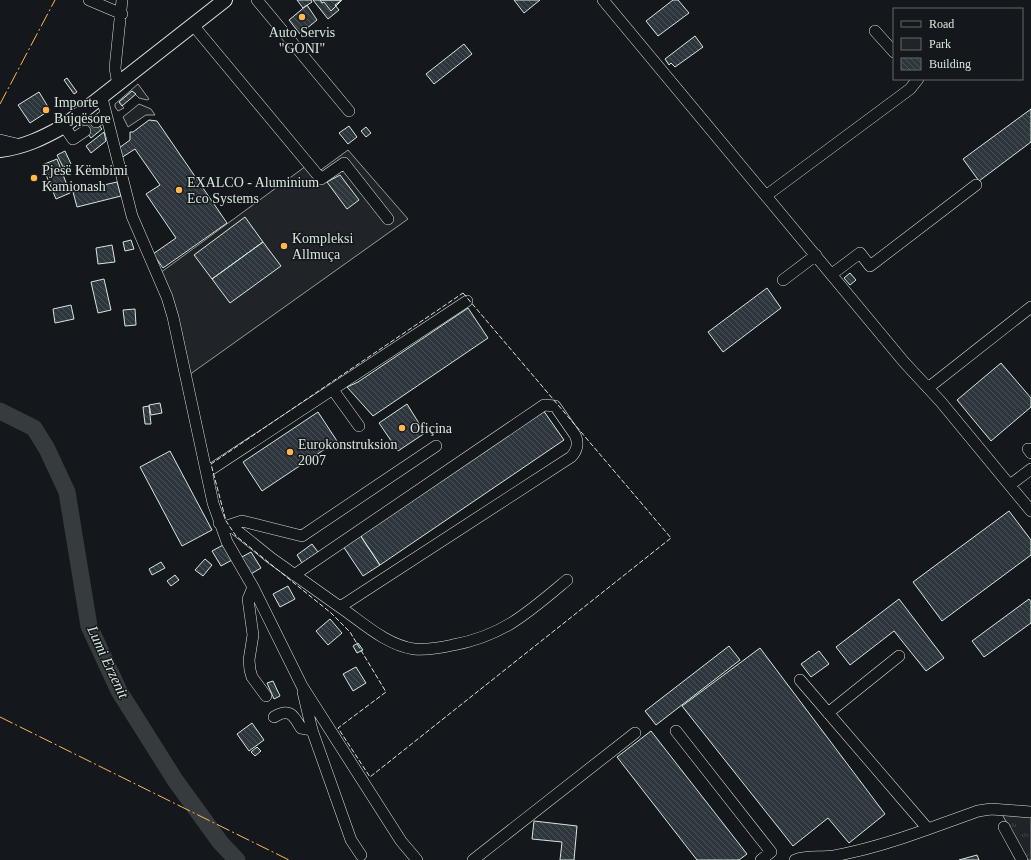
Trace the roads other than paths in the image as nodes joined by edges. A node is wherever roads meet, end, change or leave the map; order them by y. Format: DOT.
graph roads {
  1 [pos="89,0"];
  2 [pos="122,0"];
  3 [pos="225,0"];
  4 [pos="257,0"];
  5 [pos="603,0"];
  6 [pos="122,14"];
  7 [pos="193,25"];
  8 [pos="875,30"];
  9 [pos="893,51"];
  10 [pos="917,80"];
  11 [pos="118,85"];
  12 [pos="102,98"];
  13 [pos="349,111"];
  14 [pos="106,114"];
  15 [pos="96,122"];
  16 [pos="64,126"];
  17 [pos="85,131"];
  18 [pos="0,140"];
  19 [pos="23,146"];
  20 [pos="0,150"];
  21 [pos="976,186"];
  22 [pos="767,195"];
  23 [pos="388,219"];
  24 [pos="816,255"];
  25 [pos="832,274"];
  26 [pos="783,280"];
  27 [pos="467,301"];
  28 [pos="1031,307"];
  29 [pos="928,388"];
  30 [pos="333,390"];
  31 [pos="359,426"];
  32 [pos="436,446"];
  33 [pos="1031,469"];
  34 [pos="207,472"];
  35 [pos="1010,485"];
  36 [pos="1031,511"];
  37 [pos="223,524"];
  38 [pos="294,575"];
  39 [pos="567,580"];
  40 [pos="253,588"];
  41 [pos="340,607"];
  42 [pos="899,656"];
  43 [pos="800,680"];
  44 [pos="302,686"];
  45 [pos="266,696"];
  46 [pos="828,713"];
  47 [pos="274,717"];
  48 [pos="312,730"];
  49 [pos="676,731"];
  50 [pos="635,733"];
  51 [pos="1031,812"];
  52 [pos="1004,827"];
  53 [pos="928,829"];
  54 [pos="362,855"];
  55 [pos="417,860"];
  56 [pos="473,860"];
  57 [pos="761,860"];
  58 [pos="795,860"];
  59 [pos="1022,860"];
  1 -- 6 [label="street"];
  2 -- 6 [label="street"];
  3 -- 7 [label="main road"];
  4 -- 13 [label="street"];
  5 -- 22 [label="street"];
  6 -- 11 [label="street"];
  7 -- 11 [label="main road"];
  7 -- 23 [label="street"];
  8 -- 9 [label="street"];
  10 -- 22 [label="street"];
  11 -- 12 [label="main road"];
  12 -- 14 [label="street"];
  12 -- 16 [label="main road"];
  14 -- 15 [label="street"];
  14 -- 34 [label="street"];
  16 -- 17 [label="street"];
  16 -- 19 [label="main road"];
  18 -- 19 [label="street"];
  19 -- 20 [label="main road"];
  21 -- 25 [label="street"];
  22 -- 24 [label="street"];
  24 -- 25 [label="street"];
  24 -- 26 [label="street"];
  25 -- 29 [label="street"];
  27 -- 30 [label="street"];
  28 -- 29 [label="street"];
  29 -- 35 [label="street"];
  30 -- 31 [label="street"];
  30 -- 34 [label="street"];
  32 -- 37 [label="street"];
  33 -- 35 [label="street"];
  34 -- 37 [label="street"];
  35 -- 36 [label="street"];
  37 -- 38 [label="street"];
  37 -- 40 [label="street"];
  38 -- 41 [label="street"];
  38 -- 41 [label="street"];
  39 -- 41 [label="street"];
  40 -- 44 [label="street"];
  40 -- 45 [label="street"];
  42 -- 46 [label="street"];
  43 -- 46 [label="street"];
  44 -- 48 [label="street"];
  44 -- 55 [label="street"];
  46 -- 53 [label="street"];
  47 -- 48 [label="street"];
  48 -- 54 [label="street"];
  49 -- 57 [label="street"];
  50 -- 56 [label="street"];
  51 -- 53 [label="street"];
  52 -- 59 [label="street"];
  53 -- 58 [label="street"];
}
